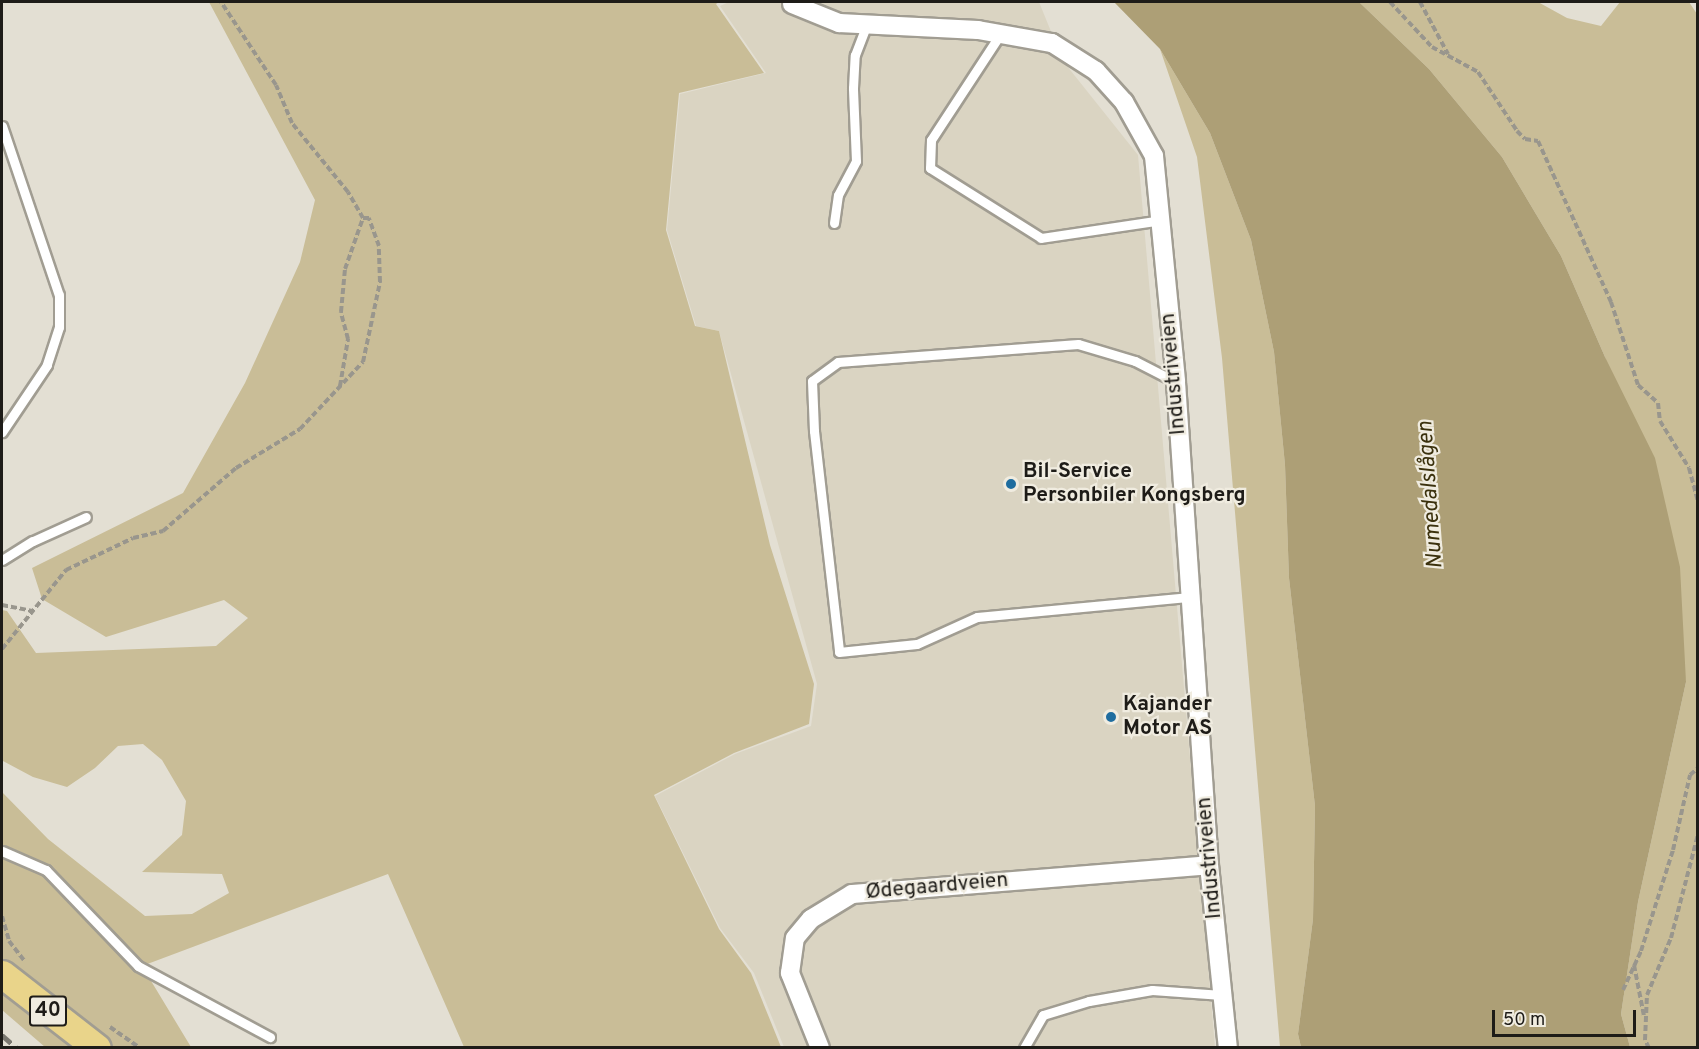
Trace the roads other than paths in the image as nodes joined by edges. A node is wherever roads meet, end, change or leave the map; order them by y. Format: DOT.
graph roads {
  1 [pos="792,4"];
  2 [pos="866,27"];
  3 [pos="1001,33"];
  4 [pos="2,126"];
  5 [pos="1161,220"];
  6 [pos="834,223"];
  7 [pos="1176,382"];
  8 [pos="2,432"];
  9 [pos="86,517"];
  10 [pos="2,560"];
  11 [pos="1190,597"];
  12 [pos="2,851"];
  13 [pos="1209,865"];
  14 [pos="2,974"];
  15 [pos="1222,995"];
  16 [pos="270,1037"];
  17 [pos="96,1047"];
  18 [pos="820,1047"];
  19 [pos="1024,1047"];
  20 [pos="1228,1047"];
  1 -- 2 [label="street, Industriveien"];
  2 -- 3 [label="street, Industriveien"];
  2 -- 6 [label="lane"];
  3 -- 5 [label="street, Industriveien"];
  3 -- 5 [label="lane"];
  4 -- 8 [label="lane"];
  5 -- 7 [label="street, Industriveien"];
  7 -- 11 [label="street, Industriveien"];
  7 -- 11 [label="lane"];
  9 -- 10 [label="lane"];
  11 -- 13 [label="street, Industriveien"];
  12 -- 16 [label="lane"];
  13 -- 15 [label="street, Industriveien"];
  13 -- 18 [label="street, Ødegaardveien"];
  14 -- 17 [label="main road, 40"];
  15 -- 19 [label="lane"];
  15 -- 20 [label="street, Industriveien"];
}
